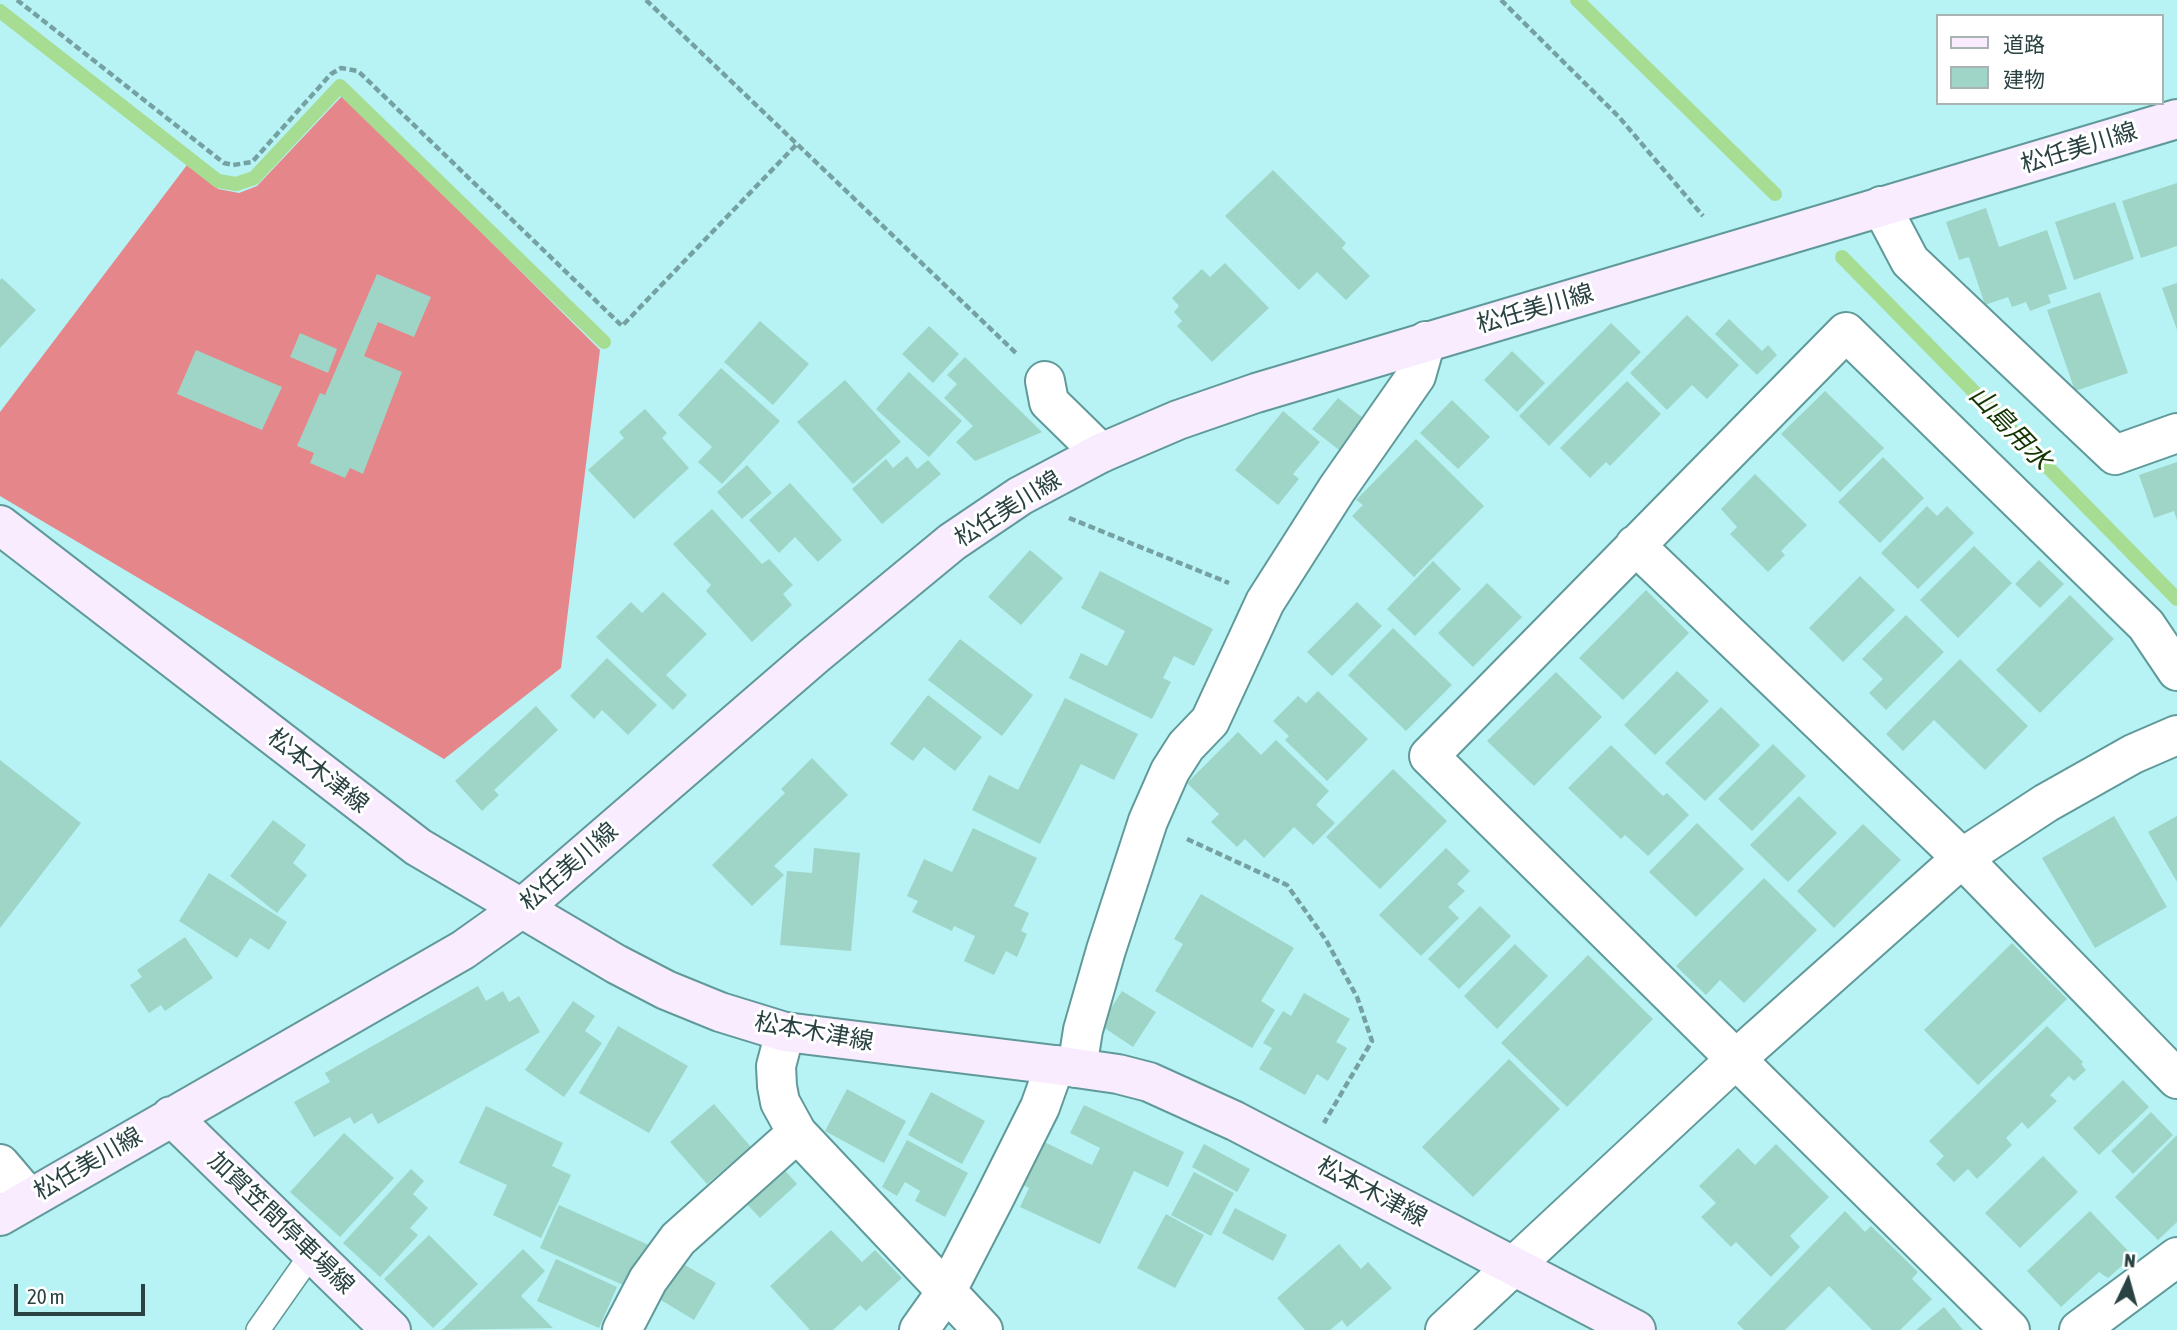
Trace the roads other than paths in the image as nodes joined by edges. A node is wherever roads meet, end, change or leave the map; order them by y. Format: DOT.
graph roads {
  1 [pos="2177,119"];
  2 [pos="1881,206"];
  3 [pos="1426,341"];
  4 [pos="1045,381"];
  5 [pos="2177,433"];
  6 [pos="1101,453"];
  7 [pos="0,525"];
  8 [pos="1635,545"];
  9 [pos="2177,671"];
  10 [pos="2177,735"];
  11 [pos="1962,858"];
  12 [pos="522,908"];
  13 [pos="785,1031"];
  14 [pos="1736,1059"];
  15 [pos="1066,1066"];
  16 [pos="2177,1079"];
  17 [pos="171,1116"];
  18 [pos="797,1133"];
  19 [pos="0,1164"];
  20 [pos="14,1207"];
  21 [pos="2177,1257"];
  22 [pos="303,1266"];
  23 [pos="1513,1267"];
  24 [pos="946,1292"];
  25 [pos="258,1330"];
  26 [pos="391,1330"];
  27 [pos="622,1330"];
  28 [pos="919,1330"];
  29 [pos="983,1330"];
  30 [pos="1445,1330"];
  31 [pos="1636,1330"];
  32 [pos="2010,1330"];
  33 [pos="2079,1330"];
  1 -- 2 [label="main road, 松任美川線"];
  2 -- 3 [label="main road, 松任美川線"];
  2 -- 5 [label="street"];
  3 -- 6 [label="main road, 松任美川線"];
  3 -- 15 [label="street"];
  4 -- 6 [label="street"];
  6 -- 12 [label="main road, 松任美川線"];
  7 -- 12 [label="main road, 松本木津線"];
  8 -- 9 [label="street"];
  8 -- 11 [label="street"];
  8 -- 14 [label="street"];
  10 -- 11 [label="street"];
  11 -- 14 [label="street"];
  11 -- 16 [label="street"];
  12 -- 13 [label="main road, 松本木津線"];
  12 -- 17 [label="main road, 松任美川線"];
  13 -- 15 [label="main road, 松本木津線"];
  13 -- 18 [label="street"];
  14 -- 23 [label="street"];
  14 -- 32 [label="street"];
  15 -- 23 [label="main road, 松本木津線"];
  15 -- 24 [label="street"];
  17 -- 20 [label="main road, 松任美川線"];
  17 -- 26 [label="main road, 加賀笠間停車場線"];
  18 -- 24 [label="street"];
  18 -- 27 [label="street"];
  19 -- 20 [label="street"];
  21 -- 33 [label="street"];
  22 -- 25 [label="lane"];
  23 -- 30 [label="street"];
  23 -- 31 [label="main road, 松本木津線"];
  24 -- 28 [label="street"];
  24 -- 29 [label="street"];
}
